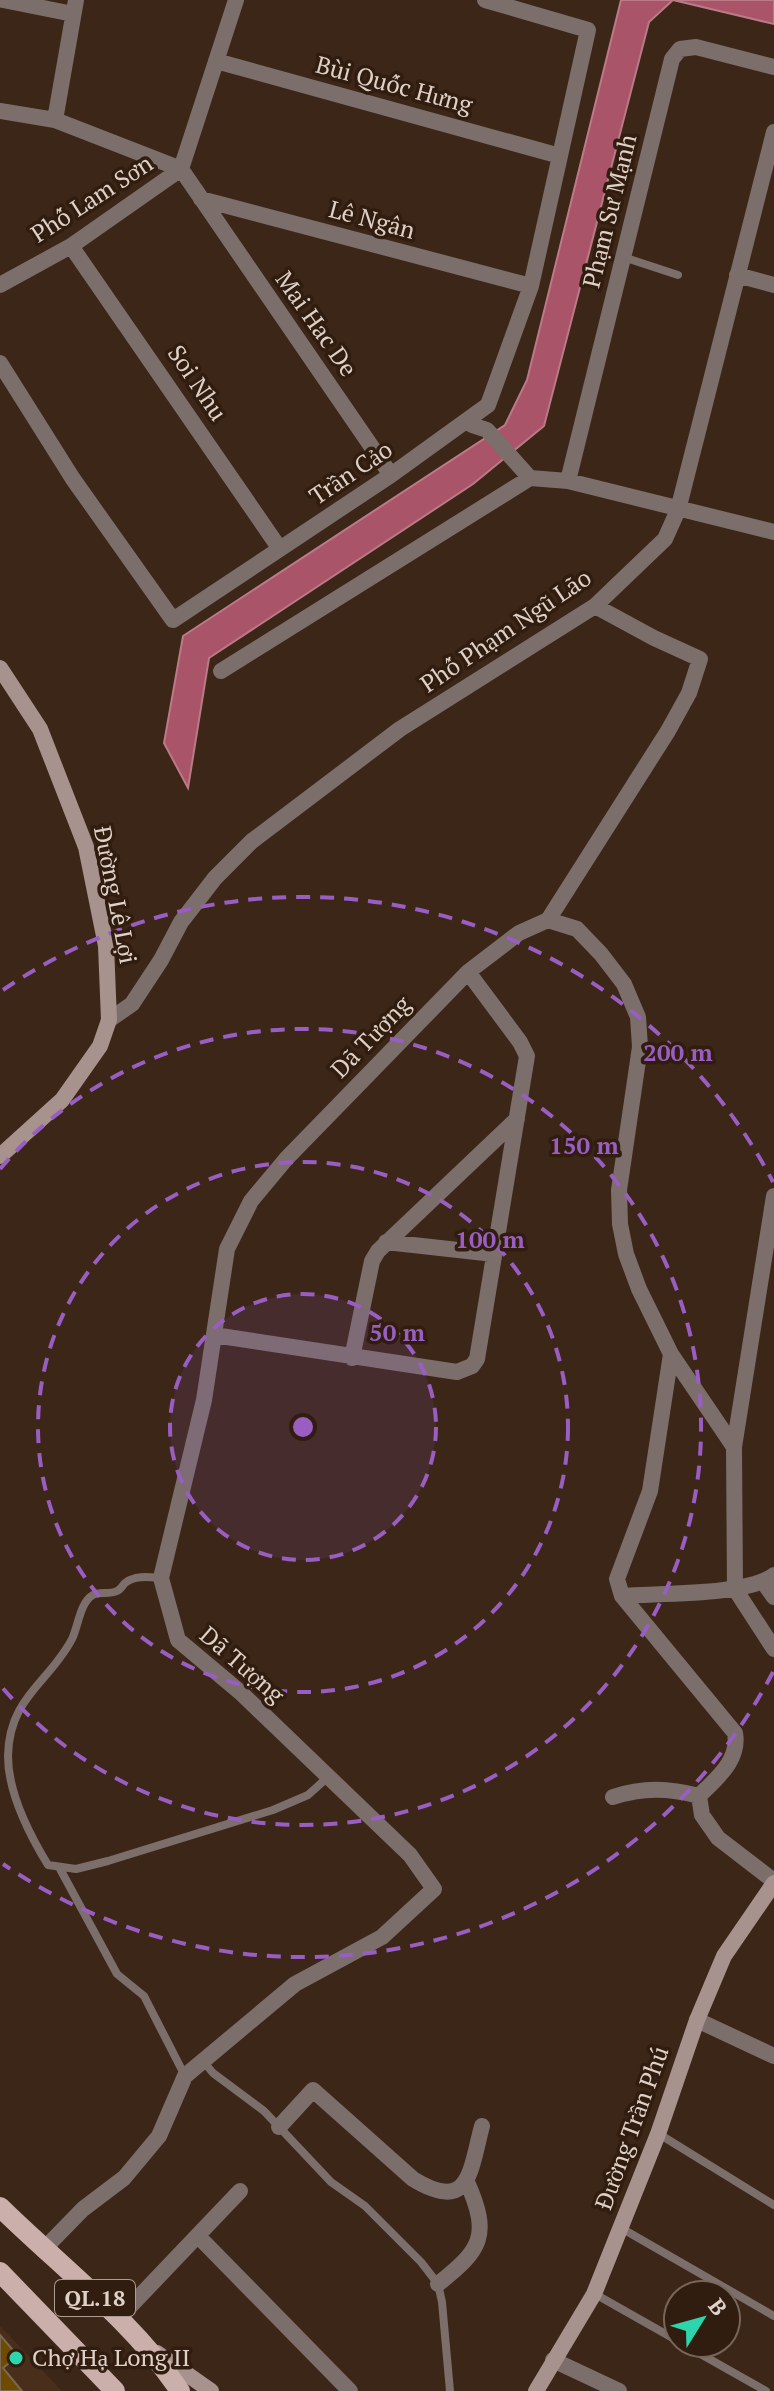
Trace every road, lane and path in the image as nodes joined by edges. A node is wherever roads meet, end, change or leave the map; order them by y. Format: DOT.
graph roads {
  1 [pos="3,0"];
  2 [pos="236,0"];
  3 [pos="485,0"];
  4 [pos="74,7"];
  5 [pos="216,61"];
  6 [pos="774,67"];
  7 [pos="0,111"];
  8 [pos="55,120"];
  9 [pos="774,132"];
  10 [pos="560,156"];
  11 [pos="181,169"];
  12 [pos="201,199"];
  13 [pos="71,246"];
  14 [pos="623,257"];
  15 [pos="678,275"];
  16 [pos="737,275"];
  17 [pos="0,285"];
  18 [pos="774,285"];
  19 [pos="531,286"];
  20 [pos="0,363"];
  21 [pos="468,420"];
  22 [pos="526,473"];
  23 [pos="391,475"];
  24 [pos="568,481"];
  25 [pos="678,510"];
  26 [pos="774,532"];
  27 [pos="280,549"];
  28 [pos="595,606"];
  29 [pos="0,668"];
  30 [pos="221,671"];
  31 [pos="548,920"];
  32 [pos="468,972"];
  33 [pos="109,1020"];
  34 [pos="517,1119"];
  35 [pos="0,1156"];
  36 [pos="774,1196"];
  37 [pos="386,1242"];
  38 [pos="494,1254"];
  39 [pos="214,1335"];
  40 [pos="671,1354"];
  41 [pos="352,1358"];
  42 [pos="734,1447"];
  43 [pos="161,1578"];
  44 [pos="769,1579"];
  45 [pos="735,1589"];
  46 [pos="622,1596"];
  47 [pos="774,1597"];
  48 [pos="774,1649"];
  49 [pos="328,1777"];
  50 [pos="699,1796"];
  51 [pos="613,1797"];
  52 [pos="59,1867"];
  53 [pos="774,1882"];
  54 [pos="697,2020"];
  55 [pos="773,2054"];
  56 [pos="203,2061"];
  57 [pos="185,2076"];
  58 [pos="482,2126"];
  59 [pos="279,2127"];
  60 [pos="658,2134"];
  61 [pos="467,2182"];
  62 [pos="240,2191"];
  63 [pos="774,2205"];
  64 [pos="0,2207"];
  65 [pos="621,2228"];
  66 [pos="198,2236"];
  67 [pos="43,2250"];
  68 [pos="0,2272"];
  69 [pos="438,2284"];
  70 [pos="594,2294"];
  71 [pos="774,2316"];
  72 [pos="118,2319"];
  73 [pos="662,2332"];
  74 [pos="141,2344"];
  75 [pos="710,2359"];
  76 [pos="553,2360"];
  77 [pos="115,2391"];
  78 [pos="180,2391"];
  79 [pos="211,2391"];
  80 [pos="350,2391"];
  81 [pos="450,2391"];
  82 [pos="536,2391"];
  83 [pos="619,2391"];
  84 [pos="766,2391"];
  1 -- 4 [label="street"];
  2 -- 5 [label="street, Phố Lam Sơn"];
  3 -- 10 [label="street, Trần Cảo"];
  4 -- 8 [label="street"];
  5 -- 10 [label="street, Bùi Quốc Hưng"];
  5 -- 11 [label="street, Phố Lam Sơn"];
  6 -- 14 [label="street, Phạm Sư Mạnh"];
  7 -- 8 [label="street"];
  8 -- 11 [label="street"];
  9 -- 16 [label="street, Phố Phạm Ngũ Lão"];
  10 -- 19 [label="street, Trần Cảo"];
  11 -- 12 [label="street, Mai Hac De"];
  11 -- 13 [label="street, Phố Lam Sơn"];
  12 -- 19 [label="street, Lê Ngân"];
  12 -- 23 [label="street, Mai Hac De"];
  13 -- 17 [label="street, Phố Lam Sơn"];
  13 -- 27 [label="street, Soi Nhu"];
  14 -- 15 [label="lane"];
  14 -- 24 [label="street, Phạm Sư Mạnh"];
  16 -- 18 [label="street"];
  16 -- 25 [label="street, Phố Phạm Ngũ Lão"];
  19 -- 21 [label="street, Trần Cảo"];
  20 -- 27 [label="street, Trần Cảo"];
  21 -- 22 [label="street"];
  21 -- 23 [label="street, Trần Cảo"];
  22 -- 24 [label="street"];
  22 -- 30 [label="street"];
  23 -- 27 [label="street, Trần Cảo"];
  24 -- 25 [label="street"];
  25 -- 26 [label="street"];
  25 -- 28 [label="street, Phố Phạm Ngũ Lão"];
  28 -- 31 [label="street"];
  28 -- 33 [label="street, Phố Phạm Ngũ Lão"];
  29 -- 33 [label="main road, Đường Lê Lợi"];
  31 -- 32 [label="street, Dã Tượng"];
  31 -- 40 [label="street"];
  32 -- 34 [label="street"];
  32 -- 39 [label="street, Dã Tượng"];
  33 -- 35 [label="main road, Đường Lê Lợi"];
  34 -- 37 [label="street"];
  34 -- 38 [label="street"];
  36 -- 42 [label="street"];
  37 -- 38 [label="street"];
  37 -- 41 [label="street"];
  38 -- 41 [label="street"];
  39 -- 41 [label="street"];
  39 -- 43 [label="street, Dã Tượng"];
  40 -- 42 [label="street"];
  40 -- 46 [label="street"];
  42 -- 45 [label="street"];
  43 -- 49 [label="street, Dã Tượng"];
  43 -- 52 [label="lane"];
  44 -- 45 [label="street"];
  44 -- 47 [label="street"];
  45 -- 46 [label="street"];
  45 -- 48 [label="street"];
  46 -- 50 [label="street"];
  49 -- 52 [label="lane"];
  49 -- 56 [label="street, Dã Tượng"];
  50 -- 51 [label="street"];
  50 -- 53 [label="street"];
  52 -- 57 [label="lane"];
  53 -- 54 [label="main road, Đường Trần Phú"];
  54 -- 55 [label="street"];
  54 -- 60 [label="main road, Đường Trần Phú"];
  56 -- 57 [label="street, Dã Tượng"];
  56 -- 59 [label="lane"];
  57 -- 67 [label="street, Dã Tượng"];
  58 -- 61 [label="street"];
  59 -- 61 [label="street"];
  59 -- 69 [label="lane"];
  60 -- 63 [label="lane"];
  60 -- 65 [label="main road, Đường Trần Phú"];
  61 -- 69 [label="street"];
  62 -- 66 [label="street"];
  64 -- 67 [label="main road, QL.18"];
  65 -- 70 [label="main road, Đường Trần Phú"];
  65 -- 71 [label="lane"];
  66 -- 72 [label="street"];
  66 -- 80 [label="street"];
  67 -- 72 [label="main road, QL.18"];
  68 -- 77 [label="main road, QL.18"];
  69 -- 81 [label="lane"];
  70 -- 73 [label="lane"];
  70 -- 76 [label="main road, Đường Trần Phú"];
  72 -- 74 [label="main road, QL.18"];
  74 -- 78 [label="main road, QL.18"];
  74 -- 79 [label="main road"];
  75 -- 84 [label="lane"];
  76 -- 82 [label="main road, Đường Trần Phú"];
  76 -- 83 [label="street"];
}
